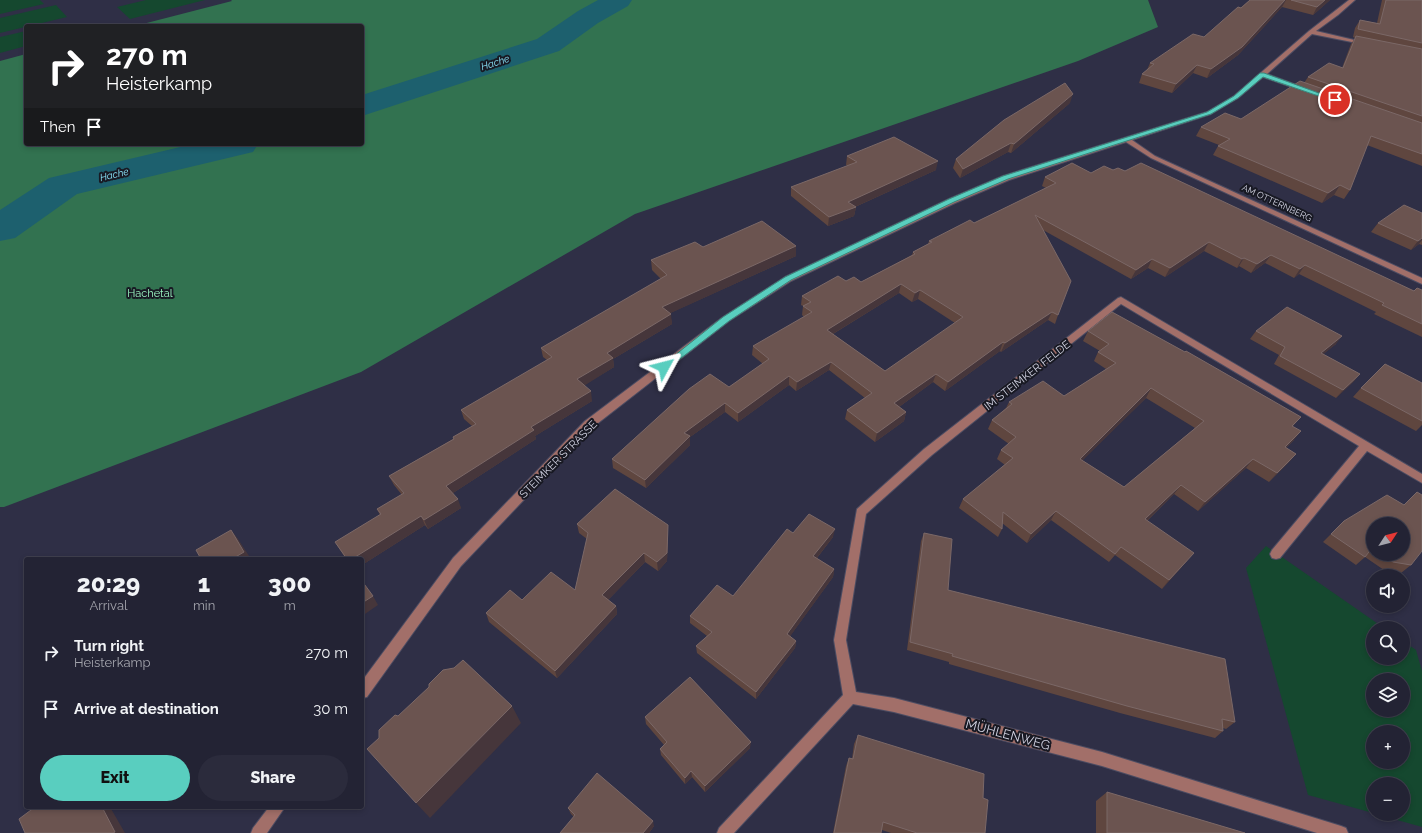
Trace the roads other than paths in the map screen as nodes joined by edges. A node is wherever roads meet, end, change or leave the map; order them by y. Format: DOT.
graph roads {
  1 [pos="1352,0"];
  2 [pos="1311,32"];
  3 [pos="1370,45"];
  4 [pos="1262,74"];
  5 [pos="1313,92"];
  6 [pos="1126,139"];
  7 [pos="1422,281"];
  8 [pos="1365,446"];
  9 [pos="1422,479"];
  10 [pos="1276,554"];
  11 [pos="364,689"];
  12 [pos="850,697"];
  13 [pos="276,809"];
  14 [pos="258,833"];
  15 [pos="724,833"];
  16 [pos="1341,833"];
  1 -- 2 [label="street, STEIMKER STRASSE"];
  2 -- 3 [label="street"];
  2 -- 4 [label="street, STEIMKER STRASSE"];
  4 -- 5 [label="street"];
  4 -- 6 [label="street, STEIMKER STRASSE"];
  6 -- 7 [label="street, AM OTTERNBERG"];
  6 -- 11 [label="street, STEIMKER STRASSE"];
  8 -- 9 [label="street, IM STEIMKER FELDE"];
  8 -- 10 [label="street"];
  8 -- 12 [label="street, IM STEIMKER FELDE"];
  12 -- 15 [label="street"];
  12 -- 16 [label="street, MÜHLENWEG"];
  13 -- 14 [label="street"];
}
